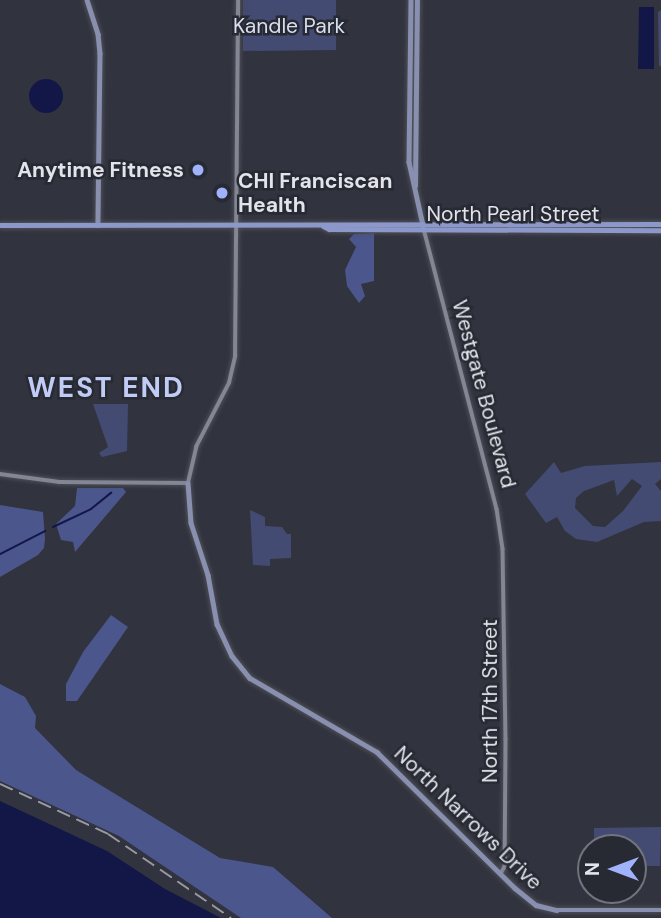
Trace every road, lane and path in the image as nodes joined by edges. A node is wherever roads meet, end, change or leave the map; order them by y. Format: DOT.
graph roads {
  1 [pos="87,0"];
  2 [pos="238,0"];
  3 [pos="411,0"];
  4 [pos="416,0"];
  5 [pos="415,186"];
  6 [pos="661,224"];
  7 [pos="0,225"];
  8 [pos="98,225"];
  9 [pos="237,226"];
  10 [pos="423,227"];
  11 [pos="661,230"];
  12 [pos="0,474"];
  13 [pos="188,483"];
  14 [pos="505,569"];
  15 [pos="501,874"];
  16 [pos="661,910"];
  1 -- 8 [label="main road"];
  2 -- 9 [label="street"];
  3 -- 5 [label="main road"];
  4 -- 5 [label="main road"];
  5 -- 10 [label="main road"];
  6 -- 10 [label="main road, North Pearl Street"];
  7 -- 8 [label="main road, North Pearl Street"];
  8 -- 9 [label="main road, North Pearl Street"];
  9 -- 10 [label="main road, North Pearl Street"];
  9 -- 13 [label="street"];
  10 -- 11 [label="main road, North Pearl Street"];
  10 -- 14 [label="street, Westgate Boulevard"];
  12 -- 13 [label="street"];
  13 -- 15 [label="main road, North Narrows Drive"];
  14 -- 15 [label="street, North 17th Street"];
  15 -- 16 [label="main road, North Narrows Drive"];
}
